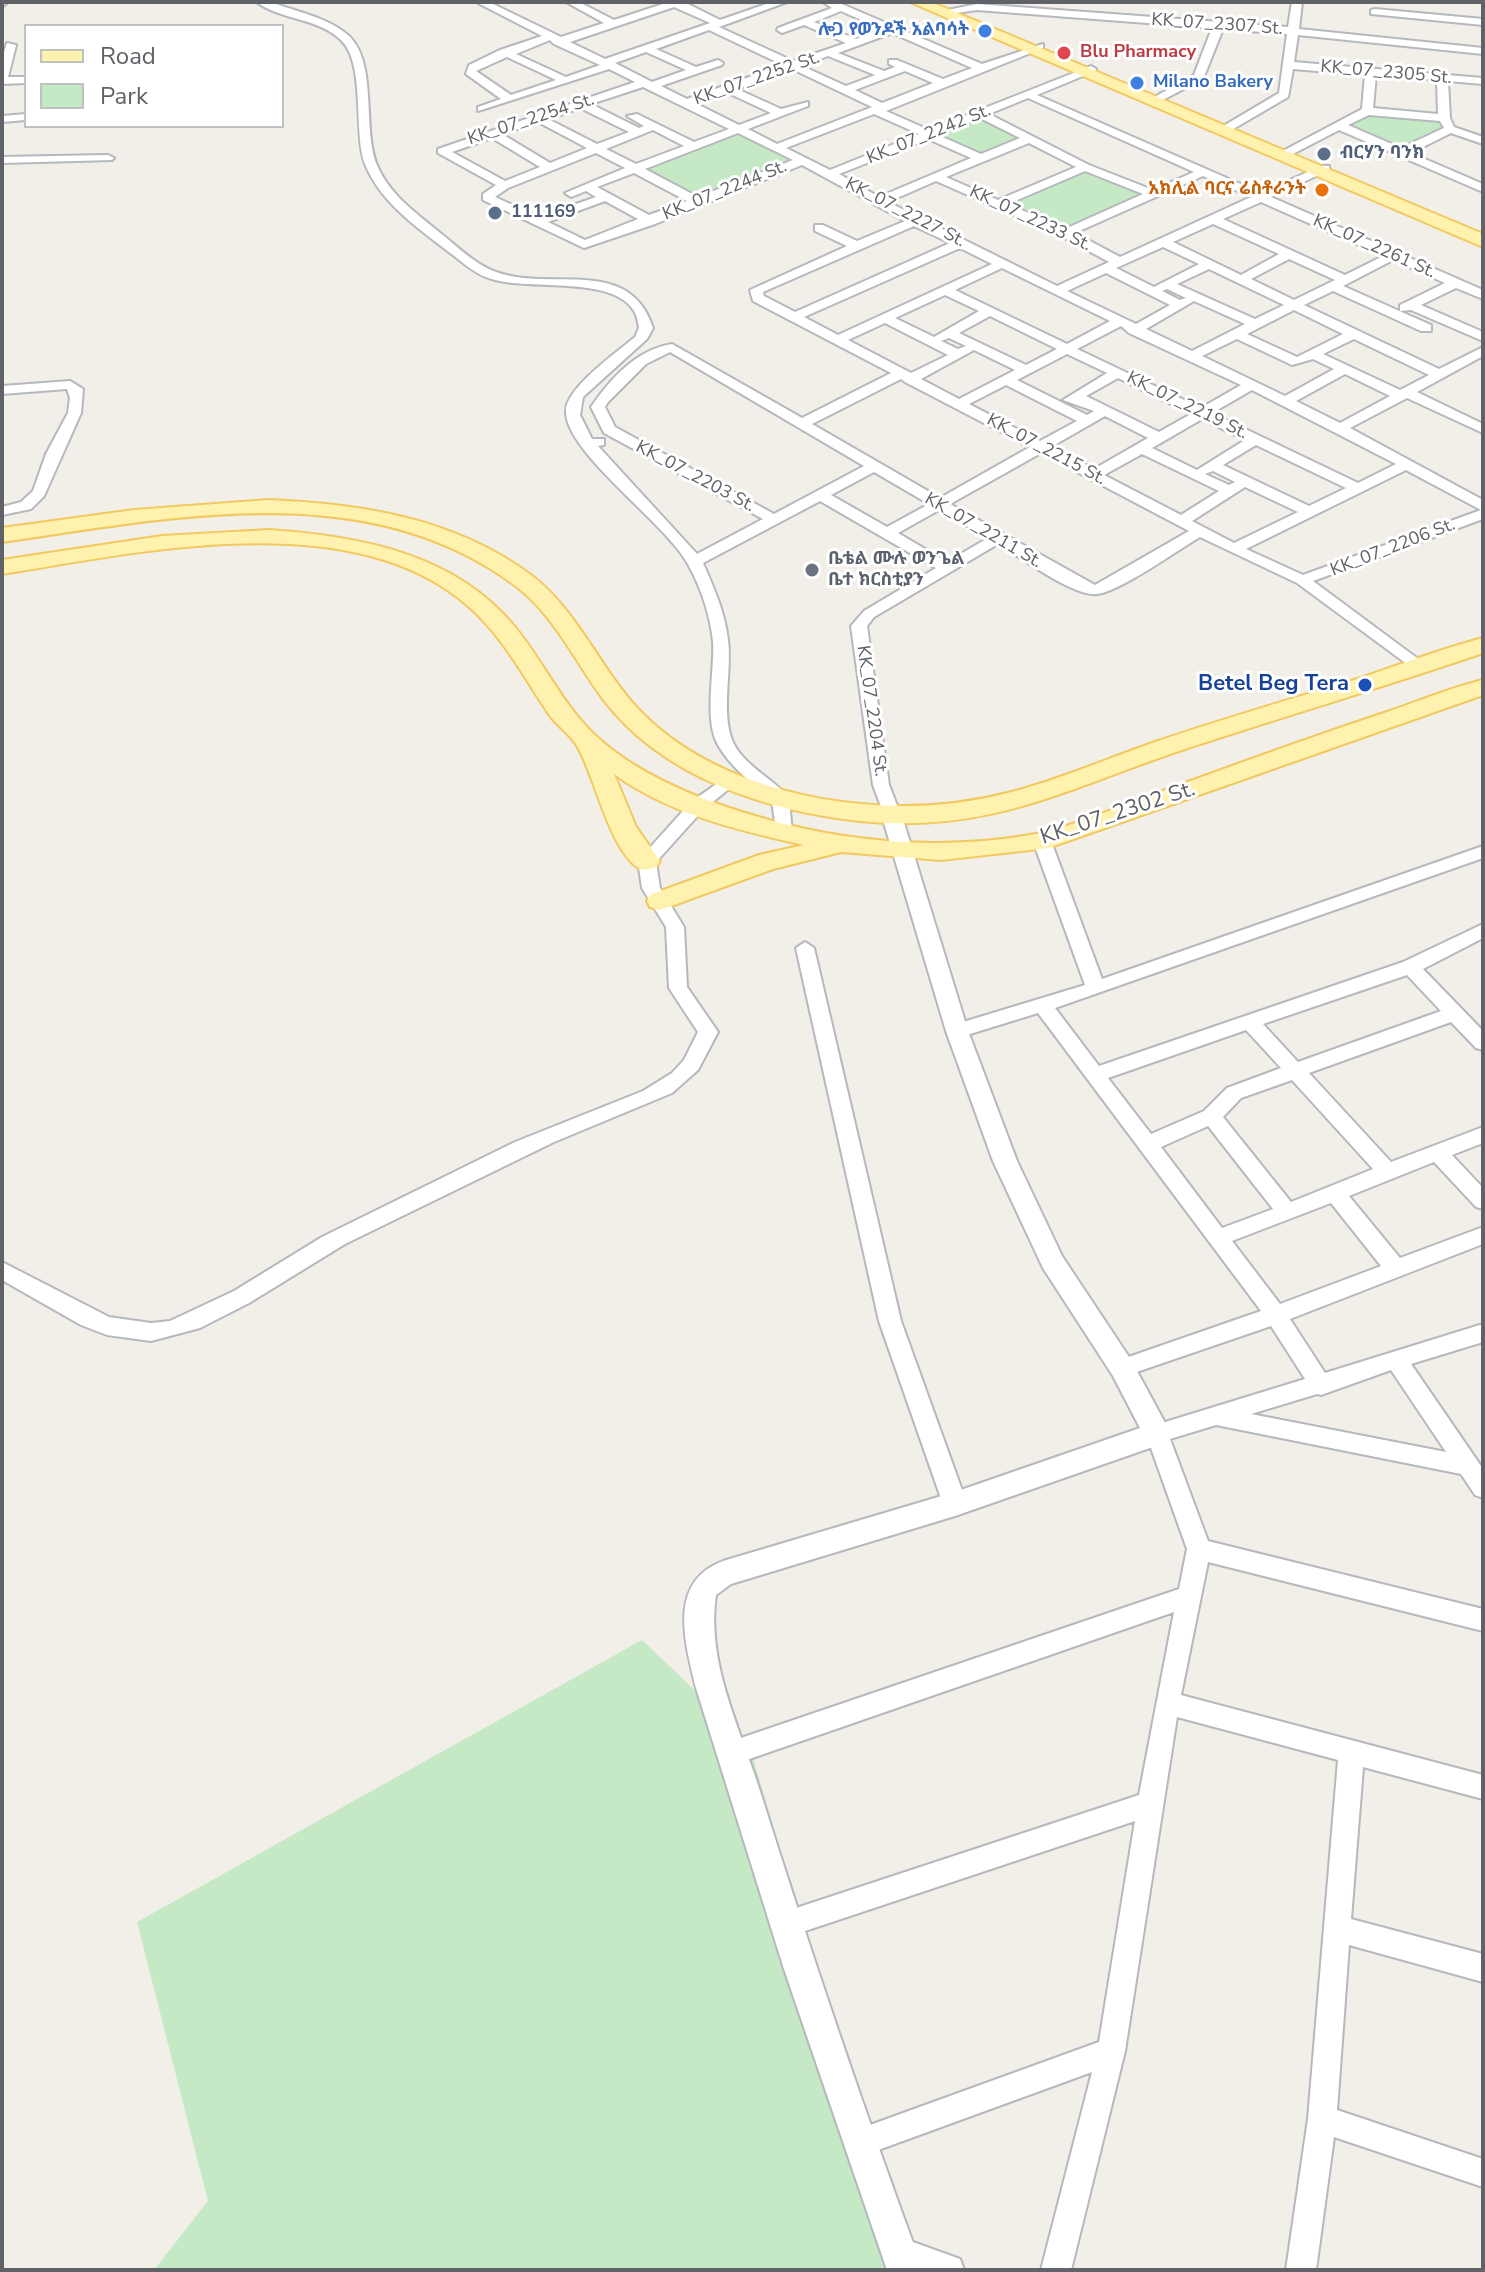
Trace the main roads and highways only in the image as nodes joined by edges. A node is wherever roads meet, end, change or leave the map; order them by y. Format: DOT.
graph roads {
  1 [pos="918,2"];
  2 [pos="941,8"];
  3 [pos="1483,238"];
  4 [pos="2,535"];
  5 [pos="2,567"];
  6 [pos="1483,645"];
  7 [pos="1483,687"];
  8 [pos="587,741"];
  9 [pos="851,845"];
  10 [pos="647,861"];
  11 [pos="660,901"];
  1 -- 2 [label="main road"];
  2 -- 3 [label="main road"];
  4 -- 6 [label="main road, KK_07_2302 St."];
  5 -- 8 [label="main road, KK_07_2302 St."];
  7 -- 9 [label="main road, KK_07_2302 St."];
  8 -- 9 [label="main road, KK_07_2302 St."];
  8 -- 10 [label="main road"];
  9 -- 11 [label="main road"];
}
